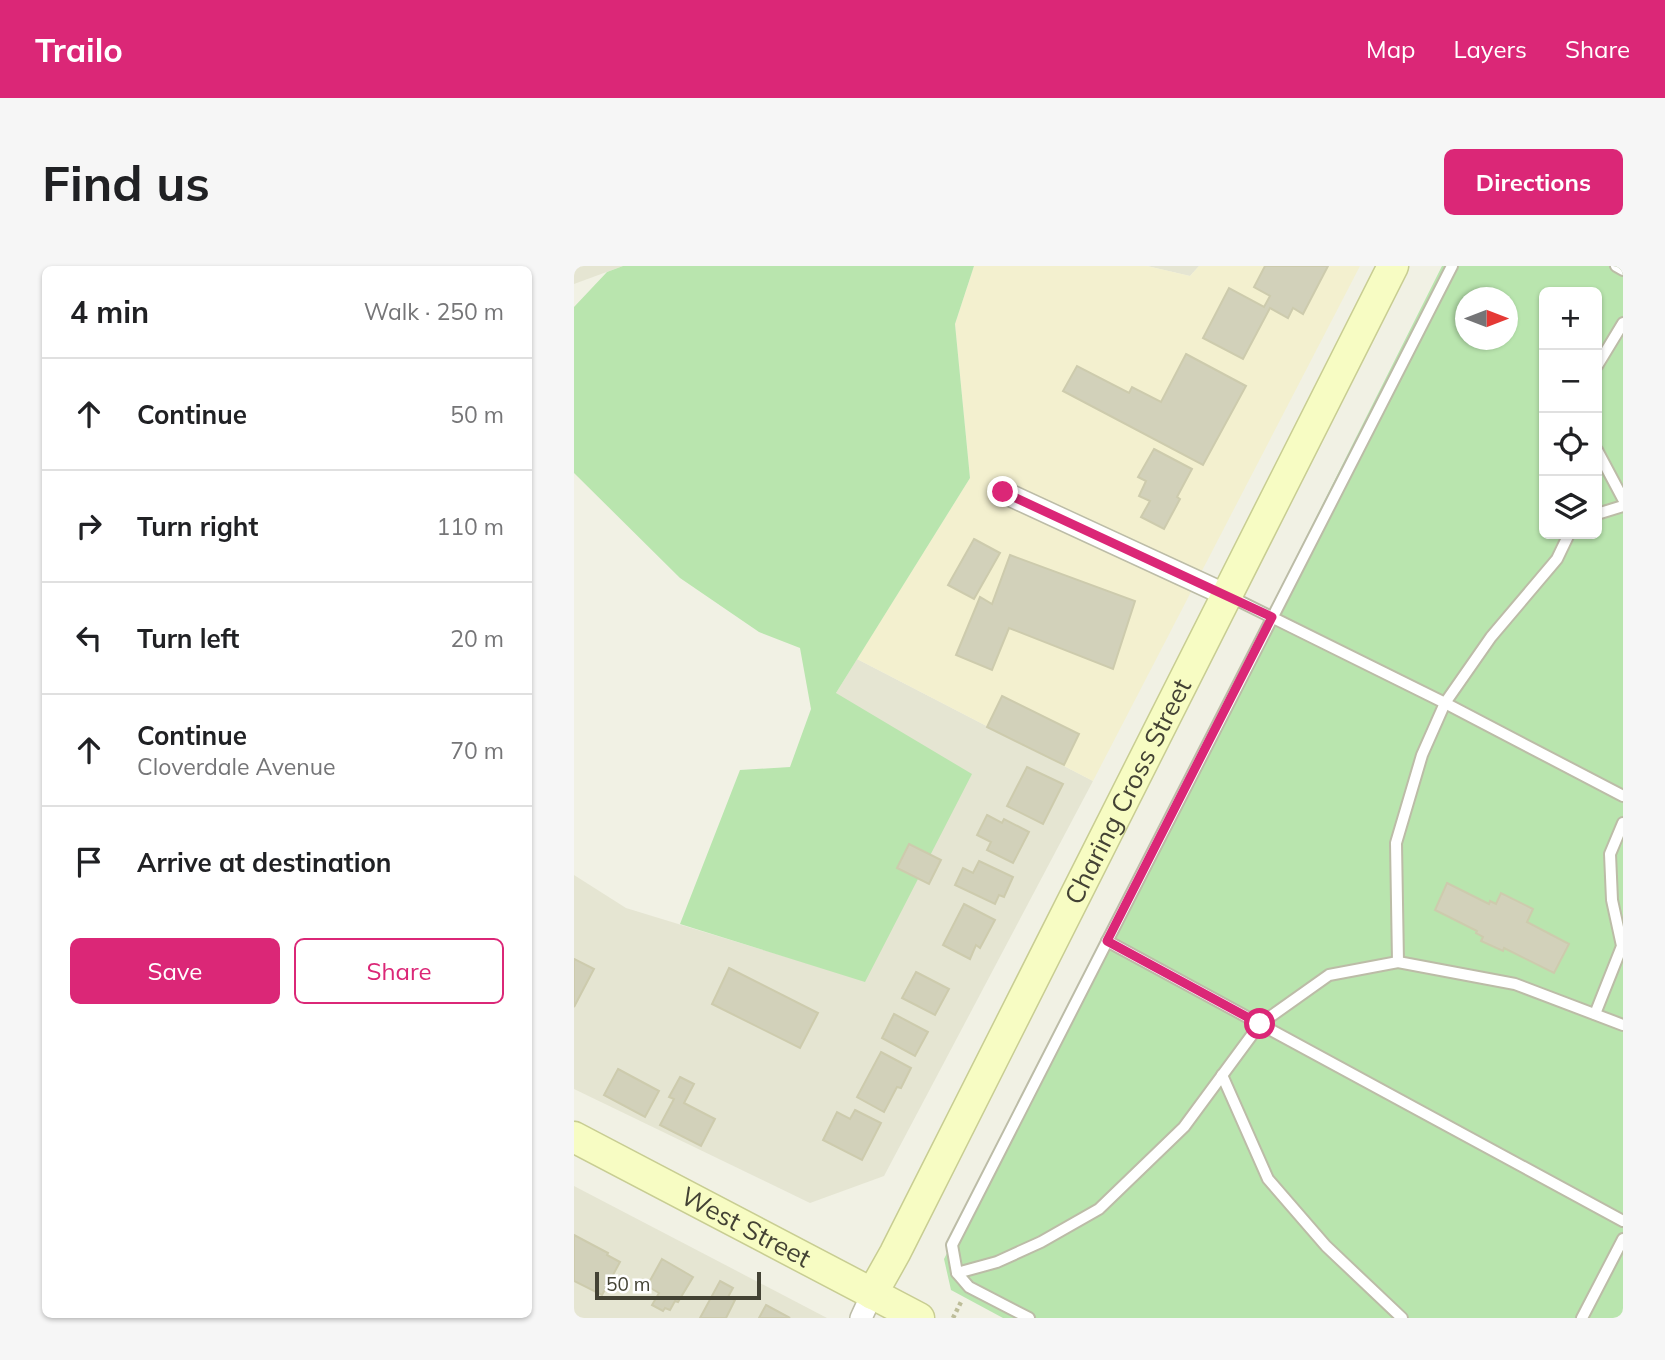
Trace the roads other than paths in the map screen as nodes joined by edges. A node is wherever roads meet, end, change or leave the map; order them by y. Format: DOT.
graph roads {
  1 [pos="1393,266"];
  2 [pos="1451,266"];
  3 [pos="1616,266"];
  4 [pos="1623,270"];
  5 [pos="1623,323"];
  6 [pos="1602,358"];
  7 [pos="1602,459"];
  8 [pos="1003,492"];
  9 [pos="1623,499"];
  10 [pos="1623,506"];
  11 [pos="1602,512"];
  12 [pos="1567,539"];
  13 [pos="1226,595"];
  14 [pos="1272,617"];
  15 [pos="1445,703"];
  16 [pos="1623,796"];
  17 [pos="1623,823"];
  18 [pos="1107,941"];
  19 [pos="1398,962"];
  20 [pos="1595,1014"];
  21 [pos="1260,1024"];
  22 [pos="1623,1024"];
  23 [pos="1222,1075"];
  24 [pos="574,1137"];
  25 [pos="1623,1221"];
  26 [pos="1623,1239"];
  27 [pos="957,1273"];
  28 [pos="866,1306"];
  29 [pos="919,1318"];
  30 [pos="1029,1318"];
  31 [pos="1402,1318"];
  32 [pos="1582,1318"];
  1 -- 13 [label="main road, Charing Cross Street"];
  2 -- 14 [label="lane"];
  3 -- 4 [label="lane"];
  5 -- 6 [label="lane"];
  7 -- 9 [label="lane"];
  8 -- 13 [label="street"];
  10 -- 11 [label="lane"];
  12 -- 15 [label="lane"];
  13 -- 14 [label="lane"];
  13 -- 28 [label="main road, Charing Cross Street"];
  14 -- 15 [label="lane"];
  14 -- 18 [label="lane"];
  15 -- 16 [label="lane"];
  15 -- 19 [label="lane"];
  17 -- 20 [label="lane"];
  18 -- 21 [label="lane"];
  18 -- 27 [label="lane"];
  19 -- 20 [label="lane"];
  19 -- 21 [label="lane"];
  20 -- 22 [label="lane"];
  21 -- 23 [label="lane"];
  21 -- 25 [label="lane"];
  23 -- 27 [label="lane"];
  23 -- 31 [label="lane"];
  24 -- 28 [label="main road, West Street"];
  26 -- 32 [label="lane"];
  27 -- 30 [label="lane"];
  28 -- 29 [label="main road, West Street"];
}
